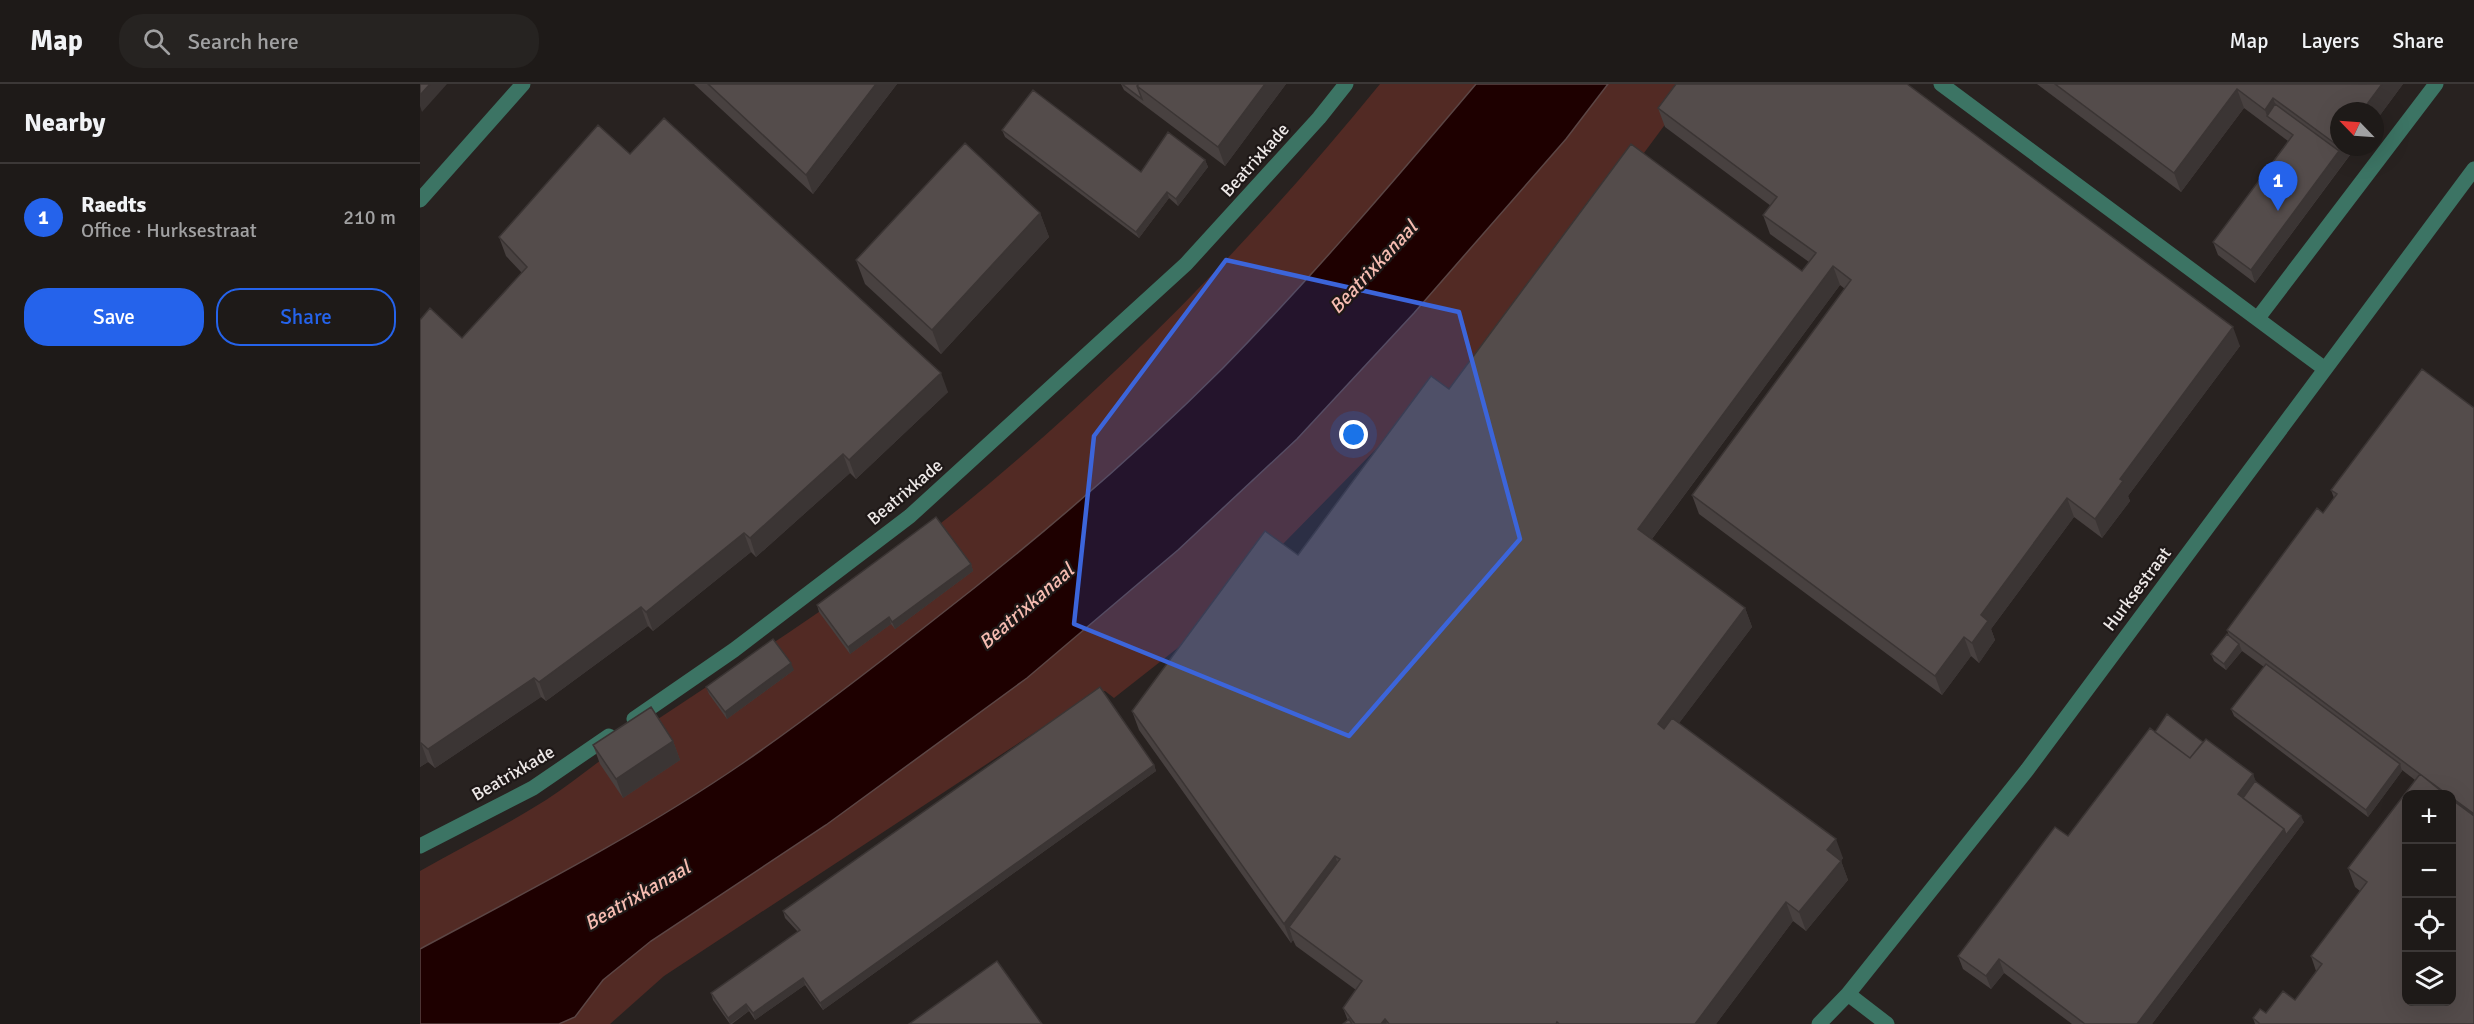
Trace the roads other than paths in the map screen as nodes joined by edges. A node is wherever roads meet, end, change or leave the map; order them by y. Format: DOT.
graph roads {
  1 [pos="523,84"];
  2 [pos="1346,84"];
  3 [pos="1941,84"];
  4 [pos="2436,84"];
  5 [pos="2474,169"];
  6 [pos="420,200"];
  7 [pos="2258,318"];
  8 [pos="2325,369"];
  9 [pos="420,846"];
  10 [pos="1848,994"];
  11 [pos="1820,1024"];
  12 [pos="1887,1024"];
  1 -- 6 [label="street"];
  2 -- 9 [label="street, Beatrixkade"];
  3 -- 7 [label="street"];
  4 -- 7 [label="street"];
  5 -- 8 [label="street, Hurksestraat"];
  7 -- 8 [label="street"];
  8 -- 10 [label="street, Hurksestraat"];
  10 -- 11 [label="street, Hurksestraat"];
  10 -- 12 [label="street"];
}
